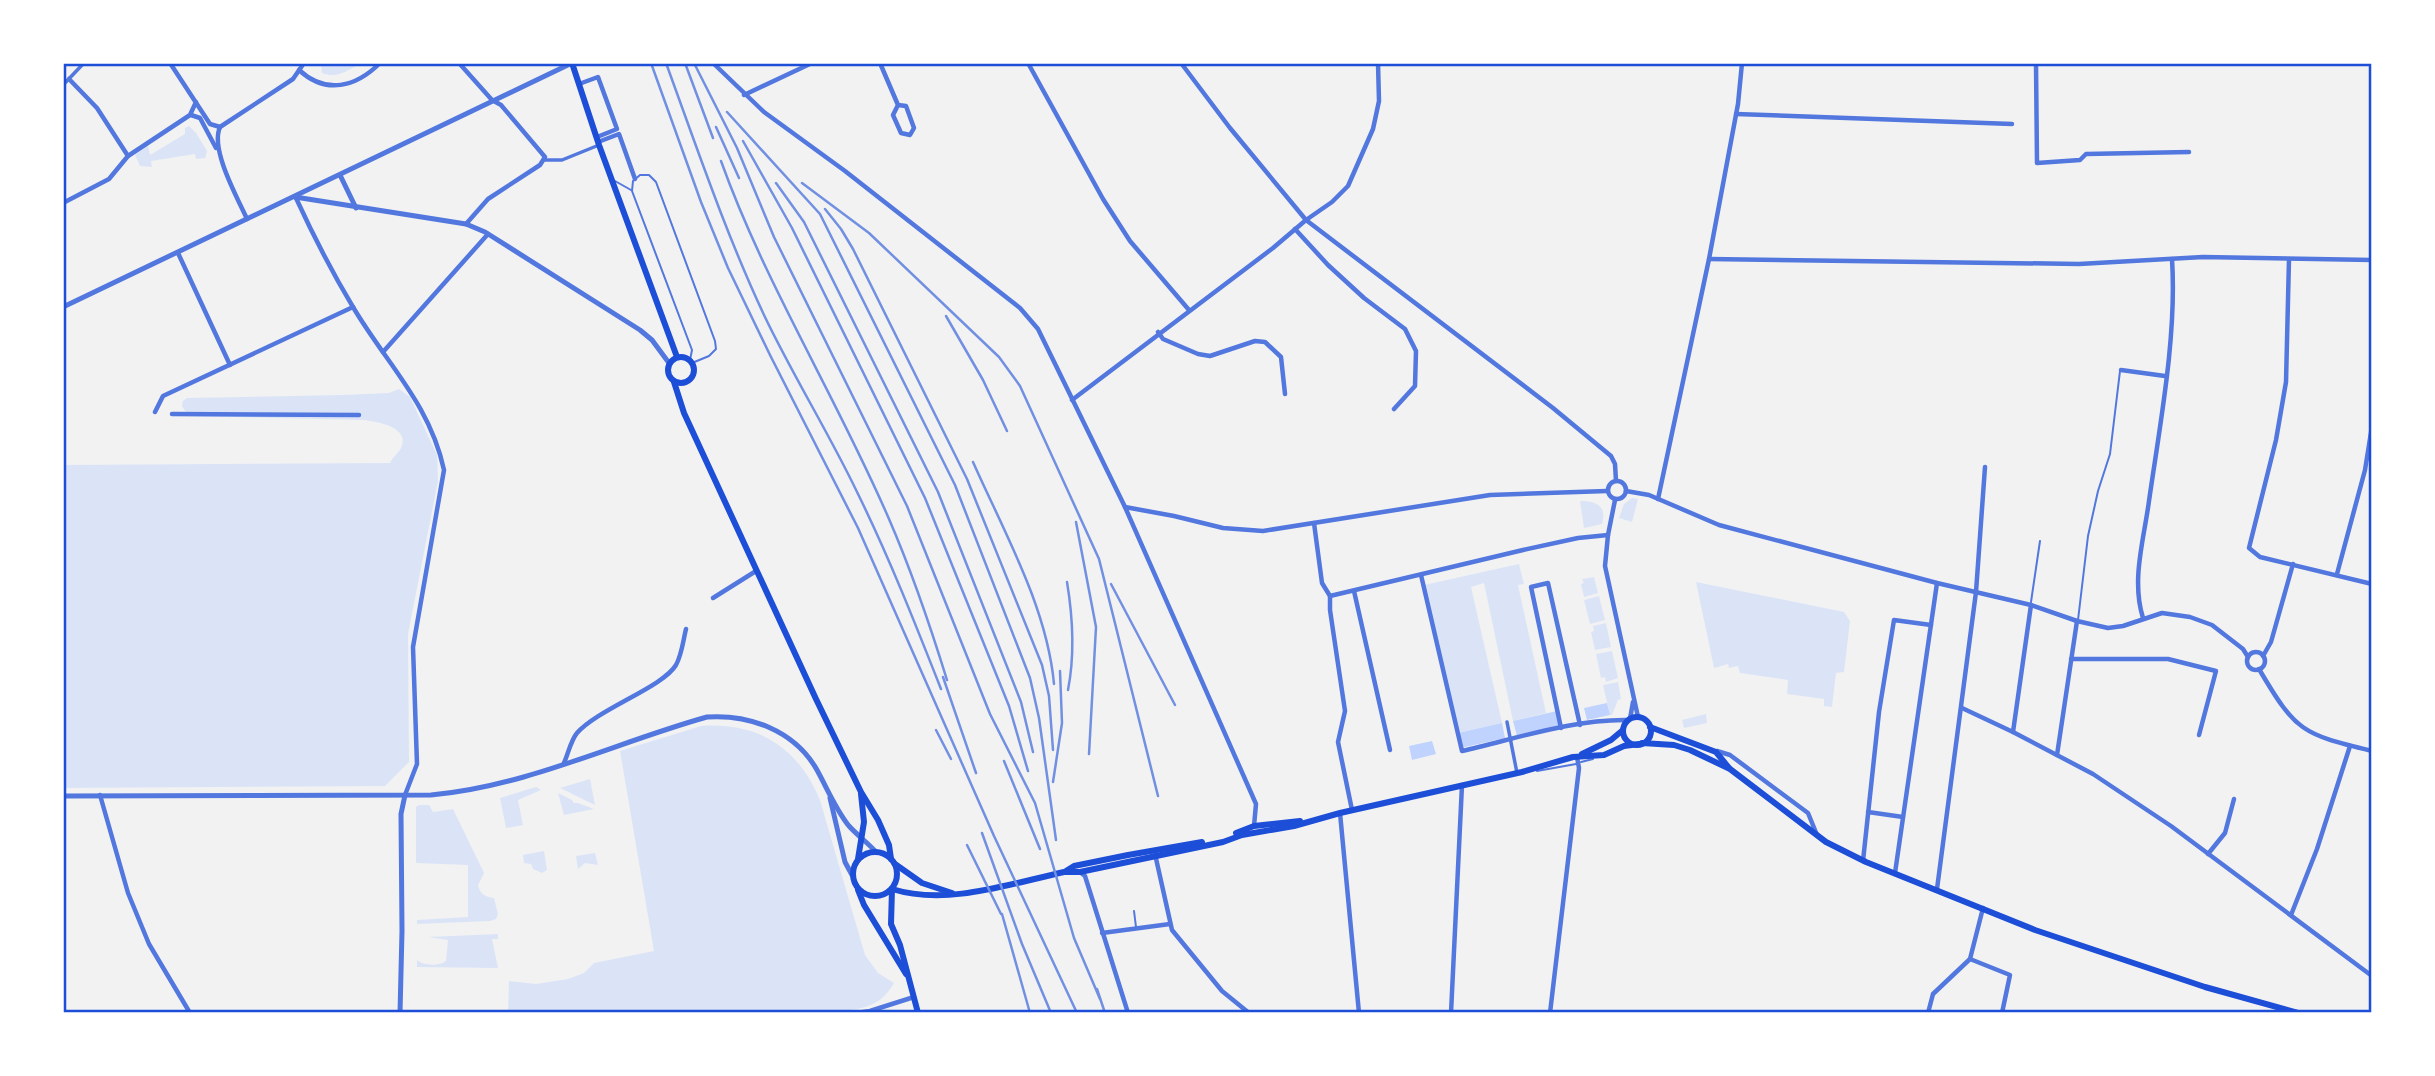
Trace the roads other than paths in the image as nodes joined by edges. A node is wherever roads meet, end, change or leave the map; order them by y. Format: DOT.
graph roads {
  1 [pos="84,63"];
  2 [pos="170,63"];
  3 [pos="304,63"];
  4 [pos="380,63"];
  5 [pos="459,63"];
  6 [pos="572,63"];
  7 [pos="713,63"];
  8 [pos="812,63"];
  9 [pos="880,63"];
  10 [pos="1028,63"];
  11 [pos="1181,63"];
  12 [pos="1378,63"];
  13 [pos="1742,63"];
  14 [pos="2036,63"];
  15 [pos="802,65"];
  16 [pos="299,70"];
  17 [pos="69,79"];
  18 [pos="579,84"];
  19 [pos="63,85"];
  20 [pos="744,95"];
  21 [pos="492,100"];
  22 [pos="196,102"];
  23 [pos="898,105"];
  24 [pos="1736,114"];
  25 [pos="190,115"];
  26 [pos="2012,124"];
  27 [pos="220,127"];
  28 [pos="598,141"];
  29 [pos="218,150"];
  30 [pos="2189,152"];
  31 [pos="128,156"];
  32 [pos="545,160"];
  33 [pos="340,175"];
  34 [pos="611,178"];
  35 [pos="635,179"];
  36 [pos="632,191"];
  37 [pos="295,197"];
  38 [pos="63,203"];
  39 [pos="356,208"];
  40 [pos="247,219"];
  41 [pos="1306,220"];
  42 [pos="466,224"];
  43 [pos="1295,229"];
  44 [pos="488,234"];
  45 [pos="178,253"];
  46 [pos="1709,259"];
  47 [pos="2172,259"];
  48 [pos="2289,259"];
  49 [pos="2372,260"];
  50 [pos="63,307"];
  51 [pos="353,307"];
  52 [pos="1189,310"];
  53 [pos="1158,332"];
  54 [pos="383,352"];
  55 [pos="677,357"];
  56 [pos="691,362"];
  57 [pos="669,363"];
  58 [pos="230,365"];
  59 [pos="2121,370"];
  60 [pos="2165,376"];
  61 [pos="678,383"];
  62 [pos="1285,394"];
  63 [pos="1072,400"];
  64 [pos="1394,409"];
  65 [pos="155,412"];
  66 [pos="172,414"];
  67 [pos="359,415"];
  68 [pos="2372,426"];
  69 [pos="1985,467"];
  70 [pos="1616,481"];
  71 [pos="1607,491"];
  72 [pos="1626,491"];
  73 [pos="1658,499"];
  74 [pos="1615,500"];
  75 [pos="1125,507"];
  76 [pos="1314,523"];
  77 [pos="1608,535"];
  78 [pos="2040,541"];
  79 [pos="2293,564"];
  80 [pos="756,571"];
  81 [pos="2337,574"];
  82 [pos="1421,575"];
  83 [pos="1936,582"];
  84 [pos="2372,584"];
  85 [pos="1354,591"];
  86 [pos="1976,592"];
  87 [pos="1330,596"];
  88 [pos="713,598"];
  89 [pos="2031,605"];
  90 [pos="2143,618"];
  91 [pos="2077,621"];
  92 [pos="1931,625"];
  93 [pos="686,629"];
  94 [pos="2263,656"];
  95 [pos="2248,657"];
  96 [pos="2071,659"];
  97 [pos="2259,669"];
  98 [pos="1633,701"];
  99 [pos="1962,708"];
  100 [pos="1639,717"];
  101 [pos="1629,720"];
  102 [pos="1507,722"];
  103 [pos="1580,726"];
  104 [pos="1650,727"];
  105 [pos="1561,729"];
  106 [pos="1623,729"];
  107 [pos="2013,732"];
  108 [pos="2199,735"];
  109 [pos="1511,740"];
  110 [pos="1641,744"];
  111 [pos="2350,746"];
  112 [pos="1707,748"];
  113 [pos="1390,750"];
  114 [pos="2372,751"];
  115 [pos="2057,754"];
  116 [pos="1576,759"];
  117 [pos="564,763"];
  118 [pos="1730,769"];
  119 [pos="1519,772"];
  120 [pos="1462,785"];
  121 [pos="828,792"];
  122 [pos="861,792"];
  123 [pos="100,795"];
  124 [pos="405,795"];
  125 [pos="63,796"];
  126 [pos="2234,799"];
  127 [pos="1352,810"];
  128 [pos="1868,812"];
  129 [pos="1340,813"];
  130 [pos="1903,817"];
  131 [pos="1303,821"];
  132 [pos="1254,826"];
  133 [pos="1818,835"];
  134 [pos="862,837"];
  135 [pos="1177,848"];
  136 [pos="876,852"];
  137 [pos="1155,853"];
  138 [pos="2208,855"];
  139 [pos="858,860"];
  140 [pos="893,861"];
  141 [pos="1863,861"];
  142 [pos="1064,872"];
  143 [pos="1080,872"];
  144 [pos="1895,873"];
  145 [pos="852,875"];
  146 [pos="858,888"];
  147 [pos="892,889"];
  148 [pos="1937,889"];
  149 [pos="958,894"];
  150 [pos="1983,907"];
  151 [pos="1134,911"];
  152 [pos="2291,915"];
  153 [pos="1170,923"];
  154 [pos="1136,928"];
  155 [pos="1102,933"];
  156 [pos="1970,960"];
  157 [pos="2372,976"];
  158 [pos="912,985"];
  159 [pos="915,997"];
  160 [pos="2272,1010"];
  161 [pos="190,1013"];
  162 [pos="400,1013"];
  163 [pos="856,1013"];
  164 [pos="918,1013"];
  165 [pos="1128,1013"];
  166 [pos="1250,1013"];
  167 [pos="1359,1013"];
  168 [pos="1451,1013"];
  169 [pos="1550,1013"];
  170 [pos="1928,1013"];
  171 [pos="2002,1013"];
  172 [pos="2287,1013"];
  173 [pos="2298,1013"];
  1 -- 17 [label="street"];
  2 -- 22 [label="street"];
  3 -- 16 [label="street"];
  4 -- 16 [label="street"];
  5 -- 21 [label="street"];
  6 -- 18 [label="main road"];
  6 -- 21 [label="street"];
  7 -- 20 [label="street"];
  8 -- 15 [label="street"];
  9 -- 23 [label="street"];
  10 -- 52 [label="street"];
  11 -- 41 [label="street"];
  12 -- 41 [label="street"];
  13 -- 24 [label="street"];
  14 -- 30 [label="street"];
  15 -- 20 [label="street"];
  16 -- 27 [label="street"];
  17 -- 19 [label="street"];
  17 -- 31 [label="street"];
  18 -- 28 [label="main road"];
  18 -- 28 [label="street"];
  20 -- 63 [label="street"];
  21 -- 32 [label="street"];
  21 -- 33 [label="street"];
  22 -- 25 [label="street"];
  22 -- 27 [label="street"];
  23 -- 23 [label="street"];
  24 -- 26 [label="street"];
  24 -- 46 [label="street"];
  25 -- 29 [label="street"];
  25 -- 31 [label="street"];
  27 -- 29 [label="street"];
  28 -- 32 [label="street"];
  28 -- 34 [label="main road"];
  28 -- 35 [label="street"];
  29 -- 40 [label="street"];
  31 -- 38 [label="street"];
  32 -- 42 [label="street"];
  33 -- 37 [label="street"];
  33 -- 39 [label="street"];
  34 -- 36 [label="lane"];
  34 -- 55 [label="main road"];
  35 -- 36 [label="lane"];
  35 -- 56 [label="lane"];
  36 -- 56 [label="lane"];
  37 -- 39 [label="street"];
  37 -- 40 [label="street"];
  37 -- 51 [label="street"];
  39 -- 42 [label="street"];
  40 -- 45 [label="street"];
  41 -- 43 [label="street"];
  41 -- 70 [label="street"];
  42 -- 44 [label="street"];
  43 -- 52 [label="street"];
  43 -- 64 [label="street"];
  44 -- 54 [label="street"];
  44 -- 57 [label="street"];
  45 -- 50 [label="street"];
  45 -- 58 [label="street"];
  46 -- 47 [label="street"];
  46 -- 73 [label="street"];
  47 -- 48 [label="street"];
  47 -- 60 [label="street"];
  48 -- 49 [label="street"];
  48 -- 79 [label="street"];
  51 -- 54 [label="street"];
  51 -- 58 [label="street"];
  52 -- 53 [label="street"];
  53 -- 62 [label="street"];
  53 -- 63 [label="street"];
  54 -- 124 [label="street"];
  55 -- 56 [label="main road"];
  55 -- 57 [label="main road"];
  56 -- 61 [label="main road"];
  57 -- 61 [label="main road"];
  58 -- 65 [label="street"];
  59 -- 60 [label="street"];
  59 -- 91 [label="lane"];
  60 -- 90 [label="street"];
  61 -- 80 [label="main road"];
  63 -- 75 [label="street"];
  66 -- 67 [label="street"];
  68 -- 81 [label="street"];
  69 -- 86 [label="street"];
  70 -- 71 [label="street"];
  70 -- 72 [label="street"];
  71 -- 74 [label="street"];
  71 -- 76 [label="street"];
  72 -- 73 [label="street"];
  72 -- 74 [label="street"];
  73 -- 83 [label="street"];
  74 -- 77 [label="street"];
  75 -- 76 [label="street"];
  75 -- 132 [label="street"];
  76 -- 87 [label="street"];
  77 -- 82 [label="street"];
  77 -- 98 [label="street"];
  78 -- 89 [label="lane"];
  79 -- 81 [label="street"];
  79 -- 94 [label="street"];
  80 -- 88 [label="street"];
  80 -- 122 [label="main road"];
  81 -- 84 [label="street"];
  82 -- 85 [label="street"];
  82 -- 109 [label="street"];
  83 -- 86 [label="street"];
  83 -- 92 [label="street"];
  85 -- 87 [label="street"];
  85 -- 113 [label="street"];
  86 -- 89 [label="street"];
  86 -- 99 [label="street"];
  87 -- 127 [label="street"];
  89 -- 91 [label="street"];
  89 -- 107 [label="street"];
  90 -- 91 [label="street"];
  90 -- 95 [label="street"];
  91 -- 96 [label="street"];
  92 -- 128 [label="street"];
  92 -- 130 [label="street"];
  93 -- 117 [label="street"];
  94 -- 95 [label="street"];
  94 -- 97 [label="street"];
  95 -- 97 [label="street"];
  96 -- 108 [label="street"];
  96 -- 115 [label="street"];
  97 -- 111 [label="street"];
  98 -- 100 [label="street"];
  98 -- 101 [label="street"];
  99 -- 107 [label="street"];
  99 -- 148 [label="street"];
  100 -- 101 [label="main road"];
  100 -- 104 [label="main road"];
  101 -- 103 [label="street"];
  101 -- 106 [label="main road"];
  102 -- 109 [label="street"];
  103 -- 105 [label="street"];
  103 -- 105 [label="street"];
  104 -- 110 [label="main road"];
  104 -- 112 [label="main road"];
  105 -- 109 [label="street"];
  106 -- 110 [label="main road"];
  106 -- 116 [label="main road"];
  107 -- 115 [label="street"];
  109 -- 119 [label="street"];
  110 -- 116 [label="main road"];
  110 -- 118 [label="main road"];
  111 -- 114 [label="street"];
  111 -- 152 [label="street"];
  112 -- 118 [label="main road"];
  112 -- 133 [label="street"];
  115 -- 138 [label="street"];
  116 -- 119 [label="main road"];
  116 -- 169 [label="street"];
  117 -- 121 [label="street"];
  117 -- 124 [label="street"];
  118 -- 133 [label="main road"];
  119 -- 120 [label="main road"];
  120 -- 127 [label="main road"];
  120 -- 168 [label="street"];
  121 -- 134 [label="street"];
  121 -- 145 [label="street"];
  122 -- 134 [label="main road"];
  122 -- 140 [label="main road"];
  123 -- 124 [label="street"];
  123 -- 125 [label="street"];
  123 -- 161 [label="street"];
  124 -- 162 [label="street"];
  126 -- 138 [label="street"];
  127 -- 129 [label="main road"];
  128 -- 130 [label="street"];
  128 -- 141 [label="street"];
  129 -- 131 [label="main road"];
  129 -- 167 [label="street"];
  130 -- 144 [label="street"];
  131 -- 132 [label="main road"];
  131 -- 135 [label="main road"];
  132 -- 135 [label="main road"];
  133 -- 141 [label="main road"];
  134 -- 136 [label="street"];
  134 -- 139 [label="main road"];
  135 -- 137 [label="main road"];
  136 -- 139 [label="main road"];
  136 -- 140 [label="main road"];
  137 -- 142 [label="main road"];
  137 -- 143 [label="main road"];
  137 -- 153 [label="street"];
  138 -- 152 [label="street"];
  139 -- 145 [label="main road"];
  140 -- 147 [label="main road"];
  140 -- 149 [label="main road"];
  141 -- 144 [label="main road"];
  142 -- 143 [label="main road"];
  142 -- 149 [label="main road"];
  143 -- 155 [label="street"];
  144 -- 148 [label="main road"];
  145 -- 146 [label="main road"];
  146 -- 147 [label="main road"];
  146 -- 158 [label="main road"];
  147 -- 149 [label="main road"];
  147 -- 158 [label="main road"];
  148 -- 150 [label="main road"];
  150 -- 156 [label="street"];
  150 -- 160 [label="main road"];
  151 -- 154 [label="lane"];
  152 -- 157 [label="street"];
  153 -- 154 [label="street"];
  153 -- 166 [label="street"];
  154 -- 155 [label="street"];
  155 -- 165 [label="street"];
  156 -- 170 [label="street"];
  156 -- 171 [label="street"];
  158 -- 159 [label="main road"];
  159 -- 163 [label="street"];
  159 -- 164 [label="main road"];
  160 -- 172 [label="lane"];
  160 -- 173 [label="main road"];
}
